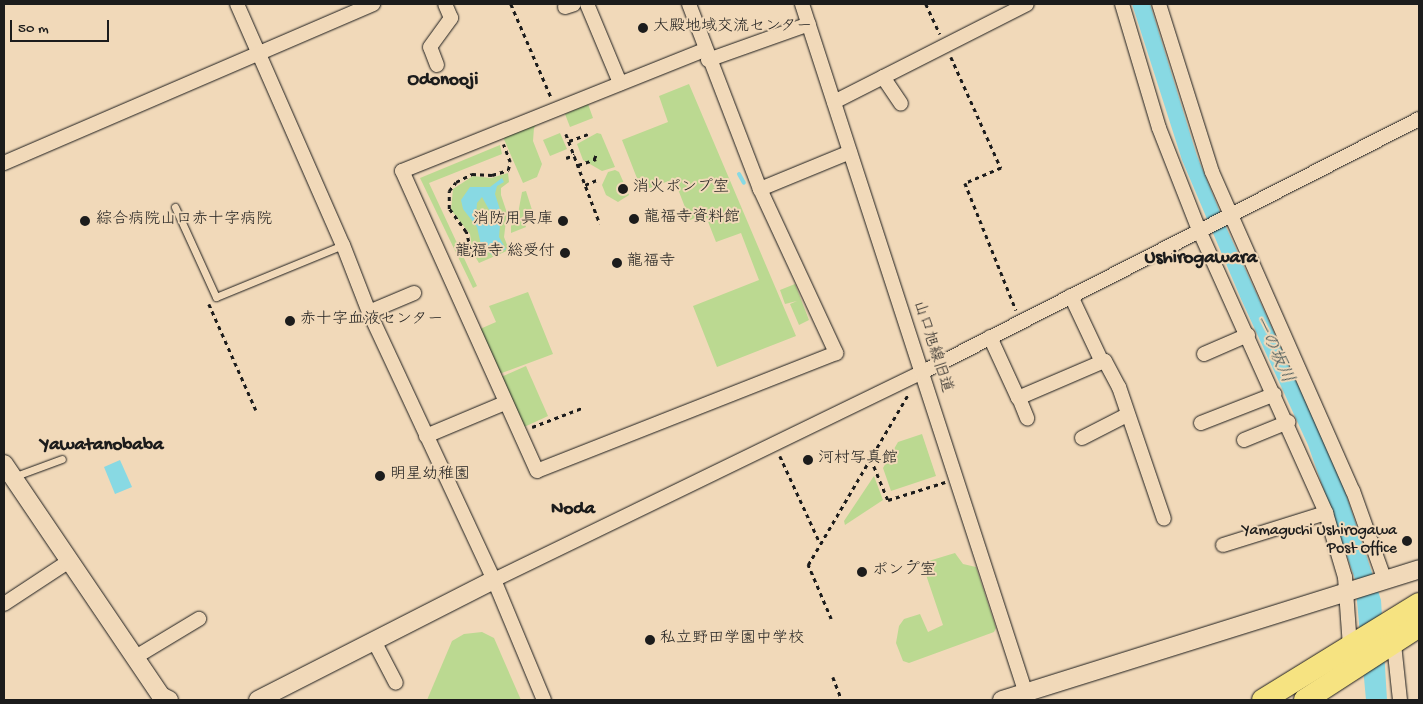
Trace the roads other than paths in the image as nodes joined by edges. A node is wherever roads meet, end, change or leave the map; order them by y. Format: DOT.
graph roads {
  1 [pos="237,4"];
  2 [pos="373,4"];
  3 [pos="445,4"];
  4 [pos="586,4"];
  5 [pos="689,4"];
  6 [pos="802,4"];
  7 [pos="1027,4"];
  8 [pos="1122,4"];
  9 [pos="1159,4"];
  10 [pos="809,24"];
  11 [pos="257,52"];
  12 [pos="706,55"];
  13 [pos="437,65"];
  14 [pos="883,77"];
  15 [pos="620,83"];
  16 [pos="834,102"];
  17 [pos="901,104"];
  18 [pos="1419,119"];
  19 [pos="850,152"];
  20 [pos="5,159"];
  21 [pos="760,188"];
  22 [pos="174,207"];
  23 [pos="1227,217"];
  24 [pos="1203,229"];
  25 [pos="343,245"];
  26 [pos="414,293"];
  27 [pos="1071,296"];
  28 [pos="369,312"];
  29 [pos="1248,335"];
  30 [pos="990,337"];
  31 [pos="1204,354"];
  32 [pos="1102,362"];
  33 [pos="921,373"];
  34 [pos="1275,394"];
  35 [pos="1019,398"];
  36 [pos="505,403"];
  37 [pos="1127,416"];
  38 [pos="1027,418"];
  39 [pos="1288,422"];
  40 [pos="1201,423"];
  41 [pos="426,436"];
  42 [pos="1082,438"];
  43 [pos="1244,440"];
  44 [pos="62,459"];
  45 [pos="8,471"];
  46 [pos="1326,513"];
  47 [pos="1164,519"];
  48 [pos="1223,544"];
  49 [pos="68,562"];
  50 [pos="1419,568"];
  51 [pos="1381,579"];
  52 [pos="494,580"];
  53 [pos="1350,589"];
  54 [pos="4,604"];
  55 [pos="1419,604"];
  56 [pos="199,620"];
  57 [pos="1419,626"];
  58 [pos="1390,638"];
  59 [pos="374,641"];
  60 [pos="1355,652"];
  61 [pos="134,658"];
  62 [pos="396,683"];
  63 [pos="1027,696"];
  64 [pos="169,700"];
  65 [pos="258,700"];
  66 [pos="544,700"];
  67 [pos="1002,700"];
  68 [pos="1264,700"];
  69 [pos="1305,700"];
  70 [pos="1400,700"];
  1 -- 11 [label="street"];
  2 -- 11 [label="street"];
  3 -- 13 [label="street"];
  4 -- 15 [label="street"];
  5 -- 12 [label="street"];
  6 -- 10 [label="street, 山口旭線旧道"];
  7 -- 14 [label="street"];
  8 -- 24 [label="street"];
  9 -- 23 [label="street"];
  10 -- 12 [label="street"];
  10 -- 16 [label="street, 山口旭線旧道"];
  11 -- 20 [label="street"];
  11 -- 25 [label="street"];
  12 -- 15 [label="street"];
  12 -- 21 [label="street"];
  14 -- 16 [label="street"];
  14 -- 17 [label="street"];
  15 -- 36 [label="street"];
  16 -- 19 [label="street, 山口旭線旧道"];
  18 -- 23 [label="street"];
  19 -- 21 [label="street"];
  19 -- 33 [label="street, 山口旭線旧道"];
  21 -- 36 [label="street"];
  22 -- 25 [label="lane"];
  23 -- 24 [label="street"];
  23 -- 51 [label="street"];
  24 -- 27 [label="street"];
  24 -- 29 [label="street"];
  25 -- 28 [label="street"];
  26 -- 28 [label="street"];
  27 -- 30 [label="street"];
  27 -- 32 [label="street"];
  28 -- 41 [label="street"];
  29 -- 31 [label="street"];
  29 -- 34 [label="street"];
  30 -- 33 [label="street"];
  30 -- 35 [label="street"];
  32 -- 35 [label="street"];
  32 -- 37 [label="street"];
  33 -- 52 [label="street"];
  33 -- 63 [label="street, 山口旭線旧道"];
  34 -- 39 [label="street"];
  34 -- 40 [label="street"];
  35 -- 38 [label="street"];
  36 -- 41 [label="street"];
  37 -- 42 [label="street"];
  37 -- 47 [label="street"];
  39 -- 43 [label="street"];
  39 -- 46 [label="street"];
  41 -- 52 [label="street"];
  44 -- 45 [label="lane"];
  45 -- 49 [label="street"];
  46 -- 48 [label="street"];
  46 -- 53 [label="street"];
  49 -- 54 [label="street"];
  49 -- 61 [label="street"];
  50 -- 51 [label="street"];
  51 -- 53 [label="street"];
  52 -- 59 [label="street"];
  52 -- 66 [label="street"];
  53 -- 60 [label="street"];
  53 -- 63 [label="street"];
  55 -- 58 [label="highway"];
  56 -- 61 [label="street"];
  57 -- 58 [label="highway"];
  58 -- 60 [label="highway"];
  58 -- 70 [label="street"];
  59 -- 62 [label="street"];
  59 -- 65 [label="street"];
  60 -- 68 [label="highway"];
  60 -- 69 [label="highway"];
  61 -- 64 [label="street"];
  63 -- 67 [label="street"];
}
